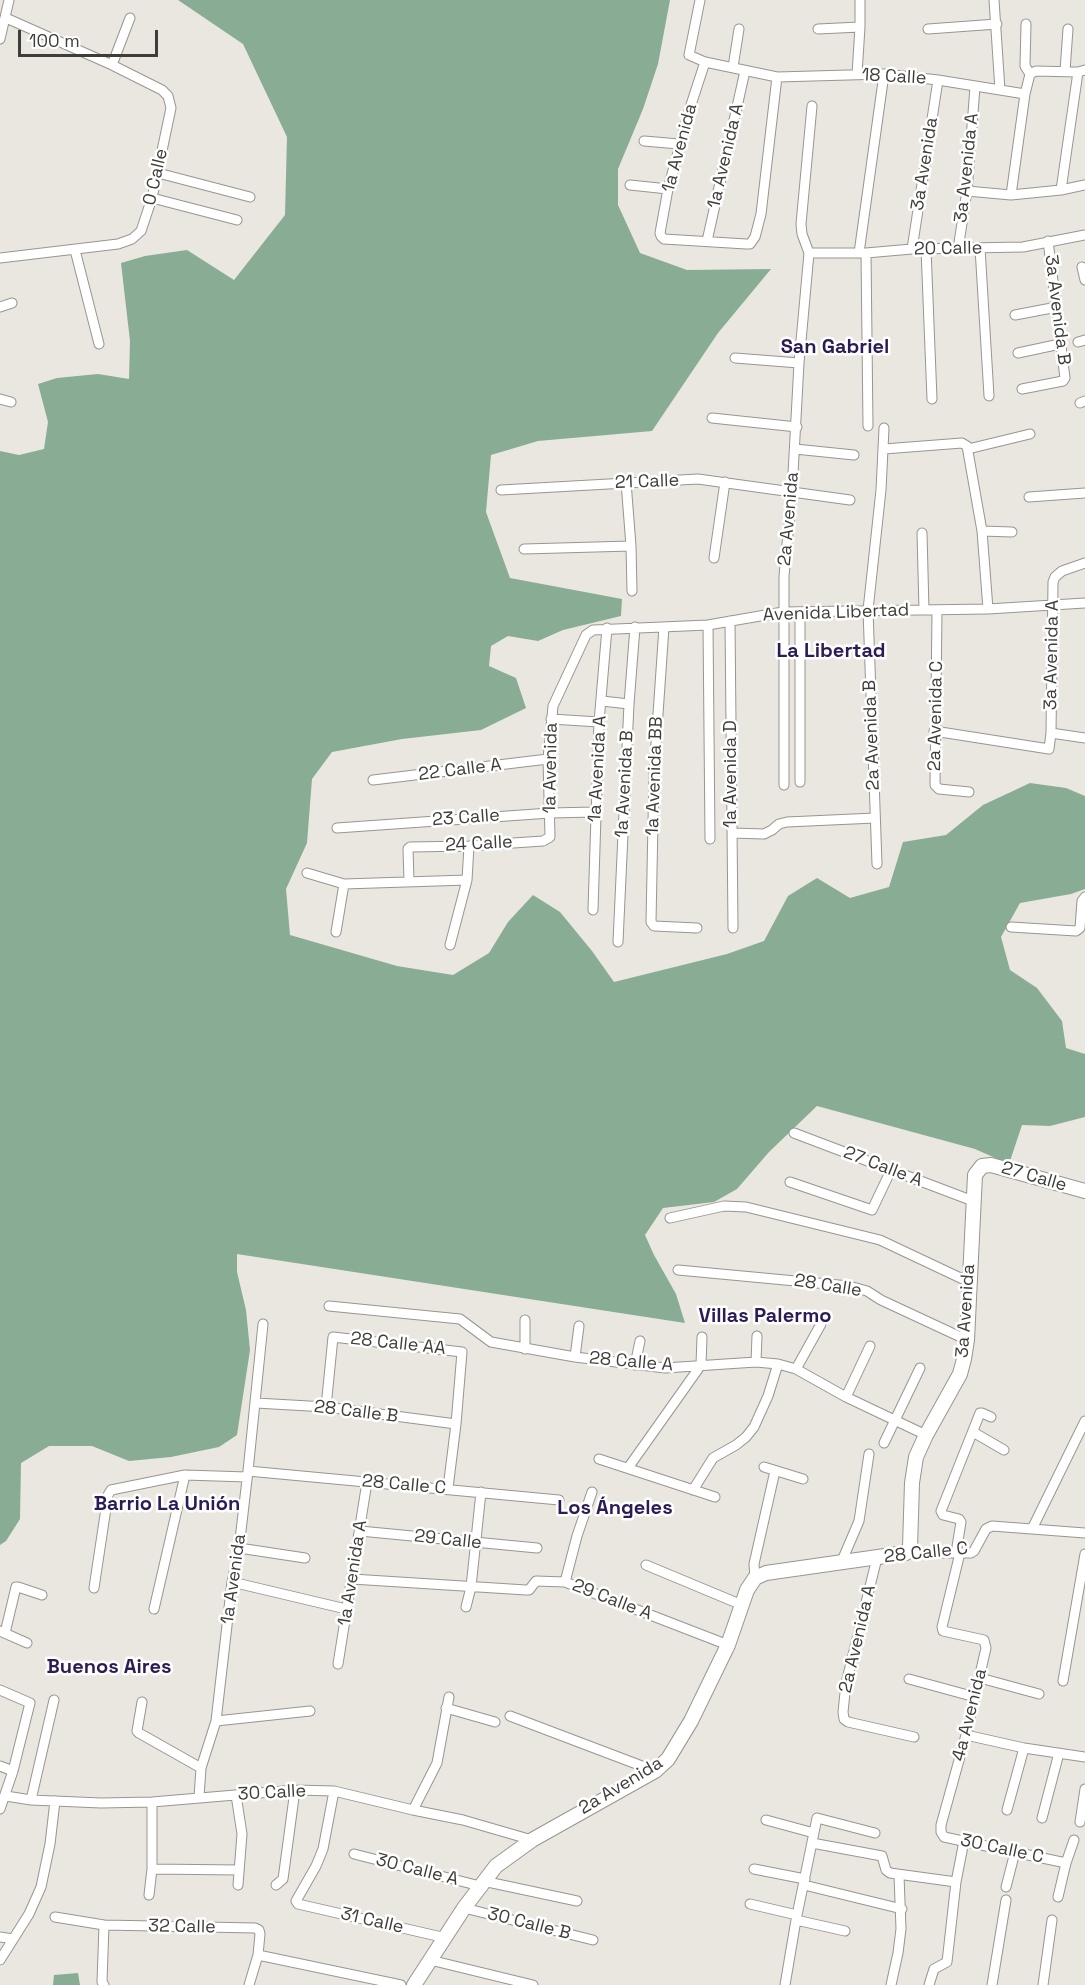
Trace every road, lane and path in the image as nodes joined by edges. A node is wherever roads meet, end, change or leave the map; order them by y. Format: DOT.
graph roads {
  1 [pos="9,0"];
  2 [pos="700,0"];
  3 [pos="860,0"];
  4 [pos="994,0"];
  5 [pos="6,18"];
  6 [pos="130,18"];
  7 [pos="997,24"];
  8 [pos="1026,24"];
  9 [pos="860,27"];
  10 [pos="739,29"];
  11 [pos="818,29"];
  12 [pos="928,29"];
  13 [pos="1068,29"];
  14 [pos="0,39"];
  15 [pos="705,62"];
  16 [pos="111,65"];
  17 [pos="734,67"];
  18 [pos="745,71"];
  19 [pos="1065,71"];
  20 [pos="1082,71"];
  21 [pos="857,74"];
  22 [pos="884,74"];
  23 [pos="1030,75"];
  24 [pos="777,77"];
  25 [pos="938,80"];
  26 [pos="975,87"];
  27 [pos="999,90"];
  28 [pos="1025,94"];
  29 [pos="812,106"];
  30 [pos="644,141"];
  31 [pos="679,144"];
  32 [pos="158,173"];
  33 [pos="630,185"];
  34 [pos="1085,185"];
  35 [pos="668,189"];
  36 [pos="1061,190"];
  37 [pos="967,191"];
  38 [pos="1011,195"];
  39 [pos="250,197"];
  40 [pos="152,198"];
  41 [pos="237,220"];
  42 [pos="1085,235"];
  43 [pos="707,241"];
  44 [pos="1048,241"];
  45 [pos="980,248"];
  46 [pos="912,249"];
  47 [pos="926,249"];
  48 [pos="958,249"];
  49 [pos="75,250"];
  50 [pos="863,253"];
  51 [pos="809,254"];
  52 [pos="0,258"];
  53 [pos="1082,267"];
  54 [pos="1085,280"];
  55 [pos="12,303"];
  56 [pos="1057,307"];
  57 [pos="0,308"];
  58 [pos="1015,315"];
  59 [pos="99,344"];
  60 [pos="1060,344"];
  61 [pos="1018,353"];
  62 [pos="735,358"];
  63 [pos="799,363"];
  64 [pos="1022,389"];
  65 [pos="989,396"];
  66 [pos="0,399"];
  67 [pos="932,399"];
  68 [pos="11,402"];
  69 [pos="712,418"];
  70 [pos="868,426"];
  71 [pos="797,427"];
  72 [pos="884,428"];
  73 [pos="1030,434"];
  74 [pos="966,447"];
  75 [pos="795,449"];
  76 [pos="884,449"];
  77 [pos="854,455"];
  78 [pos="626,482"];
  79 [pos="725,482"];
  80 [pos="501,490"];
  81 [pos="792,492"];
  82 [pos="1085,493"];
  83 [pos="1029,497"];
  84 [pos="850,500"];
  85 [pos="982,531"];
  86 [pos="1012,532"];
  87 [pos="922,533"];
  88 [pos="631,546"];
  89 [pos="524,549"];
  90 [pos="714,558"];
  91 [pos="1085,563"];
  92 [pos="632,591"];
  93 [pos="1085,603"];
  94 [pos="1053,605"];
  95 [pos="988,609"];
  96 [pos="868,610"];
  97 [pos="924,610"];
  98 [pos="937,611"];
  99 [pos="783,612"];
  100 [pos="800,612"];
  101 [pos="730,621"];
  102 [pos="708,625"];
  103 [pos="636,627"];
  104 [pos="664,627"];
  105 [pos="607,628"];
  106 [pos="589,632"];
  107 [pos="602,701"];
  108 [pos="628,704"];
  109 [pos="551,719"];
  110 [pos="599,722"];
  111 [pos="934,731"];
  112 [pos="1051,732"];
  113 [pos="1085,738"];
  114 [pos="548,759"];
  115 [pos="373,780"];
  116 [pos="800,782"];
  117 [pos="784,785"];
  118 [pos="969,792"];
  119 [pos="595,812"];
  120 [pos="550,813"];
  121 [pos="875,818"];
  122 [pos="337,828"];
  123 [pos="732,833"];
  124 [pos="710,838"];
  125 [pos="548,840"];
  126 [pos="469,846"];
  127 [pos="877,864"];
  128 [pos="307,873"];
  129 [pos="467,880"];
  130 [pos="409,881"];
  131 [pos="344,884"];
  132 [pos="1084,897"];
  133 [pos="592,910"];
  134 [pos="1011,927"];
  135 [pos="697,928"];
  136 [pos="733,928"];
  137 [pos="336,932"];
  138 [pos="618,942"];
  139 [pos="450,945"];
  140 [pos="794,1133"];
  141 [pos="982,1166"];
  142 [pos="891,1170"];
  143 [pos="790,1182"];
  144 [pos="1085,1191"];
  145 [pos="973,1201"];
  146 [pos="670,1218"];
  147 [pos="678,1270"];
  148 [pos="969,1282"];
  149 [pos="329,1306"];
  150 [pos="525,1320"];
  151 [pos="263,1324"];
  152 [pos="821,1324"];
  153 [pos="579,1326"];
  154 [pos="757,1336"];
  155 [pos="702,1337"];
  156 [pos="967,1340"];
  157 [pos="640,1341"];
  158 [pos="870,1346"];
  159 [pos="525,1349"];
  160 [pos="575,1357"];
  161 [pos="756,1362"];
  162 [pos="778,1364"];
  163 [pos="635,1365"];
  164 [pos="701,1365"];
  165 [pos="920,1368"];
  166 [pos="796,1369"];
  167 [pos="846,1397"];
  168 [pos="256,1403"];
  169 [pos="326,1407"];
  170 [pos="991,1417"];
  171 [pos="894,1420"];
  172 [pos="456,1424"];
  173 [pos="1084,1427"];
  174 [pos="973,1432"];
  175 [pos="926,1435"];
  176 [pos="884,1443"];
  177 [pos="1004,1450"];
  178 [pos="869,1454"];
  179 [pos="599,1459"];
  180 [pos="764,1467"];
  181 [pos="628,1468"];
  182 [pos="775,1471"];
  183 [pos="248,1474"];
  184 [pos="185,1475"];
  185 [pos="803,1479"];
  186 [pos="367,1482"];
  187 [pos="448,1488"];
  188 [pos="693,1490"];
  189 [pos="482,1492"];
  190 [pos="592,1492"];
  191 [pos="715,1497"];
  192 [pos="559,1500"];
  193 [pos="1032,1529"];
  194 [pos="360,1531"];
  195 [pos="1085,1533"];
  196 [pos="475,1543"];
  197 [pos="239,1548"];
  198 [pos="537,1548"];
  199 [pos="906,1553"];
  200 [pos="958,1553"];
  201 [pos="1085,1554"];
  202 [pos="305,1558"];
  203 [pos="877,1558"];
  204 [pos="841,1563"];
  205 [pos="646,1565"];
  206 [pos="755,1578"];
  207 [pos="352,1579"];
  208 [pos="232,1582"];
  209 [pos="565,1582"];
  210 [pos="471,1587"];
  211 [pos="94,1588"];
  212 [pos="42,1595"];
  213 [pos="742,1605"];
  214 [pos="466,1607"];
  215 [pos="154,1609"];
  216 [pos="346,1609"];
  217 [pos="3,1632"];
  218 [pos="27,1643"];
  219 [pos="728,1645"];
  220 [pos="338,1664"];
  221 [pos="980,1678"];
  222 [pos="909,1679"];
  223 [pos="1063,1681"];
  224 [pos="0,1690"];
  225 [pos="1039,1694"];
  226 [pos="449,1697"];
  227 [pos="975,1697"];
  228 [pos="54,1700"];
  229 [pos="142,1702"];
  230 [pos="446,1708"];
  231 [pos="310,1711"];
  232 [pos="510,1716"];
  233 [pos="216,1721"];
  234 [pos="495,1722"];
  235 [pos="966,1735"];
  236 [pos="914,1737"];
  237 [pos="1024,1748"];
  238 [pos="1059,1753"];
  239 [pos="1085,1757"];
  240 [pos="0,1766"];
  241 [pos="201,1768"];
  242 [pos="13,1771"];
  243 [pos="655,1771"];
  244 [pos="1085,1789"];
  245 [pos="295,1790"];
  246 [pos="334,1791"];
  247 [pos="236,1795"];
  248 [pos="6,1796"];
  249 [pos="199,1797"];
  250 [pos="31,1800"];
  251 [pos="55,1802"];
  252 [pos="153,1802"];
  253 [pos="0,1809"];
  254 [pos="413,1810"];
  255 [pos="1007,1810"];
  256 [pos="1042,1818"];
  257 [pos="766,1820"];
  258 [pos="1080,1822"];
  259 [pos="941,1832"];
  260 [pos="875,1833"];
  261 [pos="813,1838"];
  262 [pos="532,1840"];
  263 [pos="1074,1840"];
  264 [pos="964,1841"];
  265 [pos="1015,1852"];
  266 [pos="354,1854"];
  267 [pos="1066,1863"];
  268 [pos="152,1869"];
  269 [pos="239,1869"];
  270 [pos="754,1869"];
  271 [pos="899,1875"];
  272 [pos="804,1882"];
  273 [pos="956,1882"];
  274 [pos="482,1883"];
  275 [pos="238,1885"];
  276 [pos="276,1885"];
  277 [pos="1006,1887"];
  278 [pos="148,1895"];
  279 [pos="1058,1897"];
  280 [pos="1006,1900"];
  281 [pos="577,1901"];
  282 [pos="750,1904"];
  283 [pos="464,1908"];
  284 [pos="902,1909"];
  285 [pos="55,1917"];
  286 [pos="797,1917"];
  287 [pos="1052,1920"];
  288 [pos="104,1924"];
  289 [pos="845,1931"];
  290 [pos="0,1937"];
  291 [pos="446,1938"];
  292 [pos="13,1939"];
  293 [pos="593,1940"];
  294 [pos="258,1955"];
  295 [pos="0,1960"];
  296 [pos="430,1960"];
  297 [pos="104,1985"];
  298 [pos="249,1985"];
  299 [pos="401,1985"];
  300 [pos="414,1985"];
  301 [pos="533,1985"];
  302 [pos="785,1985"];
  303 [pos="891,1985"];
  304 [pos="928,1985"];
  305 [pos="992,1985"];
  306 [pos="1043,1985"];
  1 -- 5 [label="street"];
  2 -- 15 [label="street, 18 Calle"];
  3 -- 9 [label="street"];
  4 -- 7 [label="street"];
  5 -- 14 [label="street"];
  5 -- 16 [label="street"];
  6 -- 16 [label="street"];
  7 -- 12 [label="street"];
  7 -- 27 [label="street"];
  8 -- 23 [label="street"];
  9 -- 11 [label="street"];
  9 -- 21 [label="street"];
  10 -- 17 [label="street"];
  13 -- 19 [label="street"];
  15 -- 17 [label="street, 18 Calle"];
  15 -- 31 [label="street, 1a Avenida"];
  16 -- 32 [label="street, 0 Calle"];
  17 -- 18 [label="street, 18 Calle"];
  18 -- 24 [label="street, 18 Calle"];
  18 -- 43 [label="street, 1a Avenida A"];
  19 -- 20 [label="street"];
  19 -- 23 [label="street"];
  20 -- 36 [label="street"];
  21 -- 22 [label="street, 18 Calle"];
  21 -- 24 [label="street, 18 Calle"];
  22 -- 25 [label="street, 18 Calle"];
  22 -- 50 [label="street"];
  23 -- 28 [label="street"];
  24 -- 43 [label="street"];
  25 -- 26 [label="street, 18 Calle"];
  25 -- 46 [label="street, 3a Avenida"];
  26 -- 27 [label="street, 18 Calle"];
  26 -- 37 [label="street, 3a Avenida A"];
  27 -- 28 [label="street, 18 Calle"];
  28 -- 38 [label="street"];
  29 -- 51 [label="street"];
  30 -- 31 [label="street"];
  31 -- 35 [label="street, 1a Avenida"];
  32 -- 39 [label="street"];
  32 -- 40 [label="street, 0 Calle"];
  33 -- 35 [label="street"];
  34 -- 36 [label="street"];
  35 -- 43 [label="street, 1a Avenida"];
  36 -- 38 [label="street"];
  37 -- 38 [label="street"];
  37 -- 48 [label="street, 3a Avenida A"];
  40 -- 41 [label="street"];
  40 -- 49 [label="street, 0 Calle"];
  42 -- 44 [label="street, 20 Calle"];
  44 -- 45 [label="street, 20 Calle"];
  44 -- 56 [label="street, 3a Avenida B"];
  45 -- 48 [label="street, 20 Calle"];
  45 -- 65 [label="street, 3a Avenida A"];
  46 -- 47 [label="street, 20 Calle"];
  46 -- 50 [label="street, 20 Calle"];
  47 -- 48 [label="street, 20 Calle"];
  47 -- 67 [label="street"];
  49 -- 52 [label="street"];
  49 -- 59 [label="street"];
  50 -- 51 [label="street, 20 Calle"];
  50 -- 70 [label="street"];
  51 -- 63 [label="street, 2a Avenida"];
  53 -- 54 [label="street"];
  55 -- 57 [label="street"];
  56 -- 58 [label="street"];
  56 -- 60 [label="street, 3a Avenida B"];
  60 -- 61 [label="street"];
  60 -- 64 [label="street, 3a Avenida B"];
  62 -- 63 [label="street"];
  63 -- 71 [label="street, 2a Avenida"];
  66 -- 68 [label="street"];
  69 -- 71 [label="street"];
  71 -- 75 [label="street, 2a Avenida"];
  72 -- 76 [label="street, 2a Avenida B"];
  73 -- 74 [label="street"];
  74 -- 76 [label="street"];
  74 -- 85 [label="street"];
  75 -- 77 [label="street"];
  75 -- 81 [label="street, 2a Avenida"];
  76 -- 96 [label="street, 2a Avenida B"];
  78 -- 79 [label="street, 21 Calle"];
  78 -- 80 [label="street, 21 Calle"];
  78 -- 88 [label="street"];
  79 -- 81 [label="street, 21 Calle"];
  79 -- 90 [label="street"];
  81 -- 84 [label="street, 21 Calle"];
  81 -- 99 [label="street, 2a Avenida"];
  82 -- 83 [label="street"];
  85 -- 86 [label="street"];
  85 -- 95 [label="street"];
  87 -- 97 [label="street"];
  88 -- 89 [label="street"];
  88 -- 92 [label="street"];
  91 -- 94 [label="street, 3a Avenida A"];
  93 -- 94 [label="street, Avenida Libertad"];
  94 -- 95 [label="street, Avenida Libertad"];
  94 -- 112 [label="street, 3a Avenida A"];
  95 -- 98 [label="street, Avenida Libertad"];
  96 -- 97 [label="street, Avenida Libertad"];
  96 -- 100 [label="street, Avenida Libertad"];
  96 -- 121 [label="street, 2a Avenida B"];
  97 -- 98 [label="street, Avenida Libertad"];
  98 -- 111 [label="street, 2a Avenida C"];
  99 -- 100 [label="street, Avenida Libertad"];
  99 -- 101 [label="street, Avenida Libertad"];
  99 -- 117 [label="street, 2a Avenida"];
  100 -- 116 [label="street"];
  101 -- 102 [label="street, Avenida Libertad"];
  101 -- 123 [label="street, 1a Avenida D"];
  102 -- 104 [label="street, Avenida Libertad"];
  102 -- 124 [label="street"];
  103 -- 104 [label="street, Avenida Libertad"];
  103 -- 105 [label="street, Avenida Libertad"];
  103 -- 108 [label="street, 1a Avenida B"];
  104 -- 135 [label="street, 1a Avenida BB"];
  105 -- 106 [label="street, Avenida Libertad"];
  105 -- 107 [label="street, 1a Avenida A"];
  106 -- 109 [label="street, 1a Avenida"];
  107 -- 108 [label="street"];
  107 -- 110 [label="street, 1a Avenida A"];
  108 -- 138 [label="street, 1a Avenida B"];
  109 -- 110 [label="street"];
  109 -- 114 [label="street, 1a Avenida"];
  110 -- 119 [label="street, 1a Avenida A"];
  111 -- 112 [label="street"];
  111 -- 118 [label="street, 2a Avenida C"];
  112 -- 113 [label="street"];
  114 -- 115 [label="street, 22 Calle A"];
  114 -- 120 [label="street, 1a Avenida"];
  119 -- 120 [label="street, 23 Calle"];
  119 -- 133 [label="street, 1a Avenida A"];
  120 -- 122 [label="street, 23 Calle"];
  120 -- 125 [label="street, 1a Avenida"];
  121 -- 123 [label="street"];
  121 -- 127 [label="street, 2a Avenida B"];
  123 -- 136 [label="street, 1a Avenida D"];
  125 -- 126 [label="street, 24 Calle"];
  126 -- 129 [label="street"];
  126 -- 130 [label="street, 24 Calle"];
  128 -- 131 [label="street"];
  129 -- 130 [label="street"];
  129 -- 139 [label="street"];
  130 -- 131 [label="street"];
  131 -- 137 [label="street"];
  132 -- 134 [label="street"];
  140 -- 142 [label="street, 27 Calle A"];
  141 -- 144 [label="street, 27 Calle"];
  141 -- 145 [label="street, 3a Avenida"];
  142 -- 143 [label="street"];
  142 -- 145 [label="street, 27 Calle A"];
  145 -- 148 [label="street, 3a Avenida"];
  146 -- 148 [label="street"];
  147 -- 156 [label="street, 28 Calle"];
  148 -- 156 [label="street, 3a Avenida"];
  149 -- 159 [label="street, 28 Calle A"];
  150 -- 159 [label="street"];
  151 -- 168 [label="street, 1a Avenida"];
  152 -- 166 [label="street"];
  153 -- 160 [label="street"];
  154 -- 161 [label="street"];
  155 -- 164 [label="street"];
  156 -- 175 [label="street, 3a Avenida"];
  157 -- 163 [label="street"];
  158 -- 167 [label="street"];
  159 -- 160 [label="street, 28 Calle A"];
  160 -- 163 [label="street, 28 Calle A"];
  161 -- 162 [label="street, 28 Calle A"];
  161 -- 164 [label="street, 28 Calle A"];
  162 -- 166 [label="street, 28 Calle A"];
  162 -- 188 [label="street"];
  163 -- 164 [label="street, 28 Calle A"];
  164 -- 181 [label="street"];
  165 -- 171 [label="street"];
  166 -- 167 [label="street, 28 Calle A"];
  167 -- 171 [label="street, 28 Calle A"];
  168 -- 169 [label="street, 28 Calle B"];
  168 -- 183 [label="street, 1a Avenida"];
  169 -- 172 [label="street, 28 Calle B"];
  169 -- 172 [label="street, 28 Calle AA"];
  170 -- 174 [label="street"];
  171 -- 175 [label="street, 28 Calle A"];
  171 -- 176 [label="street"];
  172 -- 187 [label="street"];
  173 -- 193 [label="street"];
  174 -- 177 [label="street"];
  174 -- 200 [label="street"];
  175 -- 199 [label="street, 3a Avenida"];
  178 -- 204 [label="street"];
  179 -- 181 [label="street"];
  180 -- 182 [label="street"];
  181 -- 188 [label="street"];
  182 -- 185 [label="street"];
  182 -- 206 [label="street, 2a Avenida"];
  183 -- 184 [label="street, 28 Calle C"];
  183 -- 186 [label="street, 28 Calle C"];
  183 -- 197 [label="street, 1a Avenida"];
  184 -- 211 [label="street, 28 Calle C"];
  184 -- 215 [label="street"];
  186 -- 187 [label="street, 28 Calle C"];
  186 -- 194 [label="street, 1a Avenida A"];
  187 -- 189 [label="street, 28 Calle C"];
  188 -- 191 [label="street"];
  189 -- 192 [label="street, 28 Calle C"];
  189 -- 196 [label="street"];
  190 -- 209 [label="street"];
  193 -- 195 [label="street, 28 Calle C"];
  193 -- 200 [label="street, 28 Calle C"];
  194 -- 196 [label="street, 29 Calle"];
  194 -- 207 [label="street, 1a Avenida A"];
  196 -- 198 [label="street, 29 Calle"];
  196 -- 210 [label="street"];
  197 -- 202 [label="street"];
  197 -- 208 [label="street, 1a Avenida"];
  199 -- 200 [label="street, 28 Calle C"];
  199 -- 203 [label="street, 28 Calle C"];
  200 -- 221 [label="street, 4a Avenida"];
  201 -- 223 [label="street"];
  203 -- 204 [label="street, 28 Calle C"];
  203 -- 236 [label="street, 2a Avenida A"];
  204 -- 206 [label="street, 28 Calle C"];
  205 -- 213 [label="street"];
  206 -- 213 [label="street, 2a Avenida"];
  207 -- 210 [label="street, 29 Calle A"];
  207 -- 216 [label="street, 1a Avenida A"];
  208 -- 216 [label="street"];
  208 -- 233 [label="street, 1a Avenida"];
  209 -- 210 [label="street, 29 Calle A"];
  209 -- 219 [label="street, 29 Calle A"];
  210 -- 214 [label="street"];
  212 -- 217 [label="street"];
  213 -- 219 [label="street, 2a Avenida"];
  216 -- 220 [label="street, 1a Avenida A"];
  217 -- 218 [label="street"];
  219 -- 243 [label="street, 2a Avenida"];
  221 -- 225 [label="street"];
  221 -- 227 [label="street, 4a Avenida"];
  222 -- 227 [label="street"];
  224 -- 242 [label="street"];
  226 -- 230 [label="street"];
  227 -- 235 [label="street, 4a Avenida"];
  228 -- 250 [label="street"];
  229 -- 241 [label="street"];
  230 -- 234 [label="street"];
  230 -- 254 [label="street"];
  231 -- 233 [label="street"];
  232 -- 243 [label="street"];
  233 -- 241 [label="street, 1a Avenida"];
  235 -- 237 [label="street"];
  235 -- 259 [label="street, 4a Avenida"];
  237 -- 238 [label="street"];
  237 -- 255 [label="street"];
  238 -- 239 [label="street"];
  238 -- 256 [label="street"];
  240 -- 242 [label="street"];
  241 -- 249 [label="street, 1a Avenida"];
  242 -- 248 [label="street"];
  243 -- 262 [label="street, 2a Avenida"];
  244 -- 258 [label="street"];
  245 -- 246 [label="street, 30 Calle"];
  245 -- 247 [label="street, 30 Calle"];
  245 -- 276 [label="street"];
  246 -- 254 [label="street, 30 Calle"];
  246 -- 291 [label="street, 31 Calle"];
  247 -- 249 [label="street, 30 Calle"];
  247 -- 269 [label="street"];
  248 -- 250 [label="street, 30 Calle"];
  248 -- 253 [label="street"];
  249 -- 252 [label="street, 30 Calle"];
  250 -- 251 [label="street, 30 Calle"];
  251 -- 252 [label="street, 30 Calle"];
  251 -- 292 [label="street"];
  252 -- 268 [label="street"];
  254 -- 262 [label="street, 30 Calle"];
  257 -- 261 [label="street"];
  259 -- 264 [label="street, 30 Calle C"];
  260 -- 261 [label="street"];
  261 -- 271 [label="street"];
  261 -- 272 [label="street"];
  262 -- 274 [label="street, 2a Avenida"];
  263 -- 267 [label="street"];
  264 -- 265 [label="street, 30 Calle C"];
  264 -- 273 [label="street"];
  265 -- 267 [label="street, 30 Calle C"];
  265 -- 277 [label="street"];
  266 -- 274 [label="street, 30 Calle A"];
  267 -- 279 [label="street"];
  268 -- 269 [label="street"];
  268 -- 278 [label="street"];
  269 -- 275 [label="street"];
  270 -- 272 [label="street"];
  271 -- 273 [label="street"];
  271 -- 284 [label="street"];
  272 -- 284 [label="street"];
  272 -- 286 [label="street"];
  273 -- 304 [label="street"];
  274 -- 281 [label="street, 30 Calle A"];
  274 -- 283 [label="street, 2a Avenida"];
  280 -- 305 [label="street"];
  282 -- 286 [label="street"];
  283 -- 291 [label="street, 2a Avenida"];
  283 -- 293 [label="street, 30 Calle B"];
  284 -- 303 [label="street"];
  285 -- 288 [label="street, 32 Calle"];
  286 -- 289 [label="street"];
  286 -- 302 [label="street"];
  287 -- 306 [label="street"];
  288 -- 294 [label="street, 32 Calle"];
  288 -- 297 [label="street"];
  290 -- 292 [label="street"];
  291 -- 296 [label="street, 2a Avenida"];
  292 -- 295 [label="street"];
  294 -- 298 [label="street"];
  294 -- 299 [label="street"];
  296 -- 300 [label="street, 2a Avenida"];
  296 -- 301 [label="street"];
}
